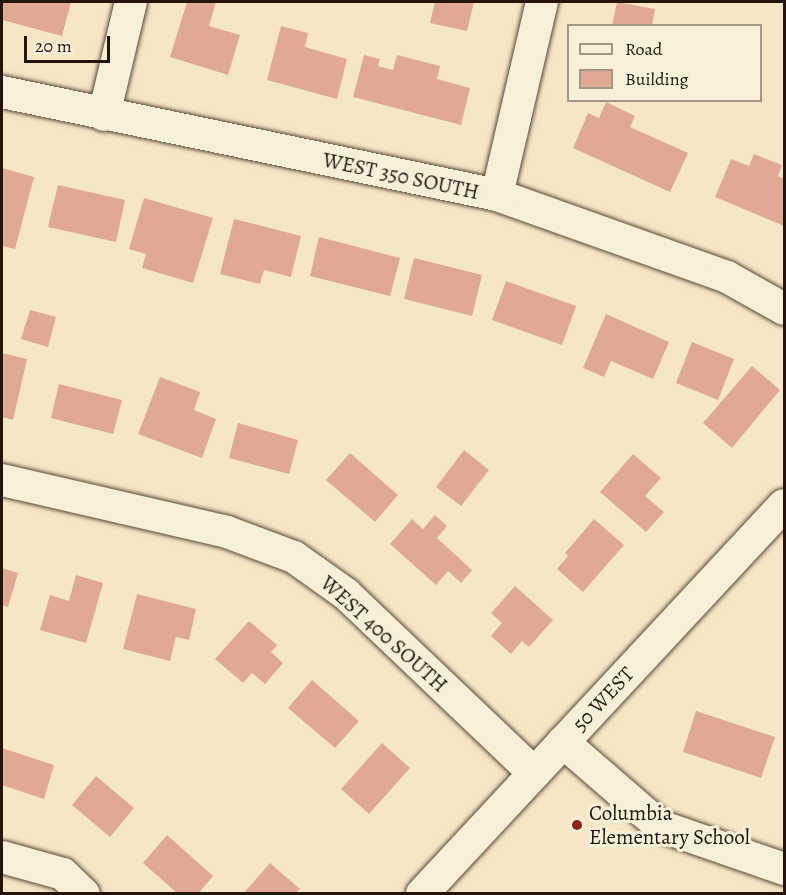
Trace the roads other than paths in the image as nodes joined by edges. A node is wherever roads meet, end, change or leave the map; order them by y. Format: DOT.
graph roads {
  1 [pos="131,2"];
  2 [pos="542,2"];
  3 [pos="2,92"];
  4 [pos="104,115"];
  5 [pos="497,195"];
  6 [pos="784,309"];
  7 [pos="2,480"];
  8 [pos="784,505"];
  9 [pos="563,742"];
  10 [pos="534,773"];
  11 [pos="2,857"];
  12 [pos="784,869"];
  13 [pos="84,894"];
  14 [pos="422,894"];
  1 -- 4 [label="street"];
  2 -- 5 [label="street"];
  3 -- 4 [label="street, WEST 350 SOUTH"];
  4 -- 5 [label="street, WEST 350 SOUTH"];
  5 -- 6 [label="street, WEST 350 SOUTH"];
  7 -- 10 [label="street, WEST 400 SOUTH"];
  8 -- 9 [label="street, 50 WEST"];
  9 -- 10 [label="street, 50 WEST"];
  9 -- 12 [label="street"];
  10 -- 14 [label="street, 50 WEST"];
  11 -- 13 [label="street"];
}
